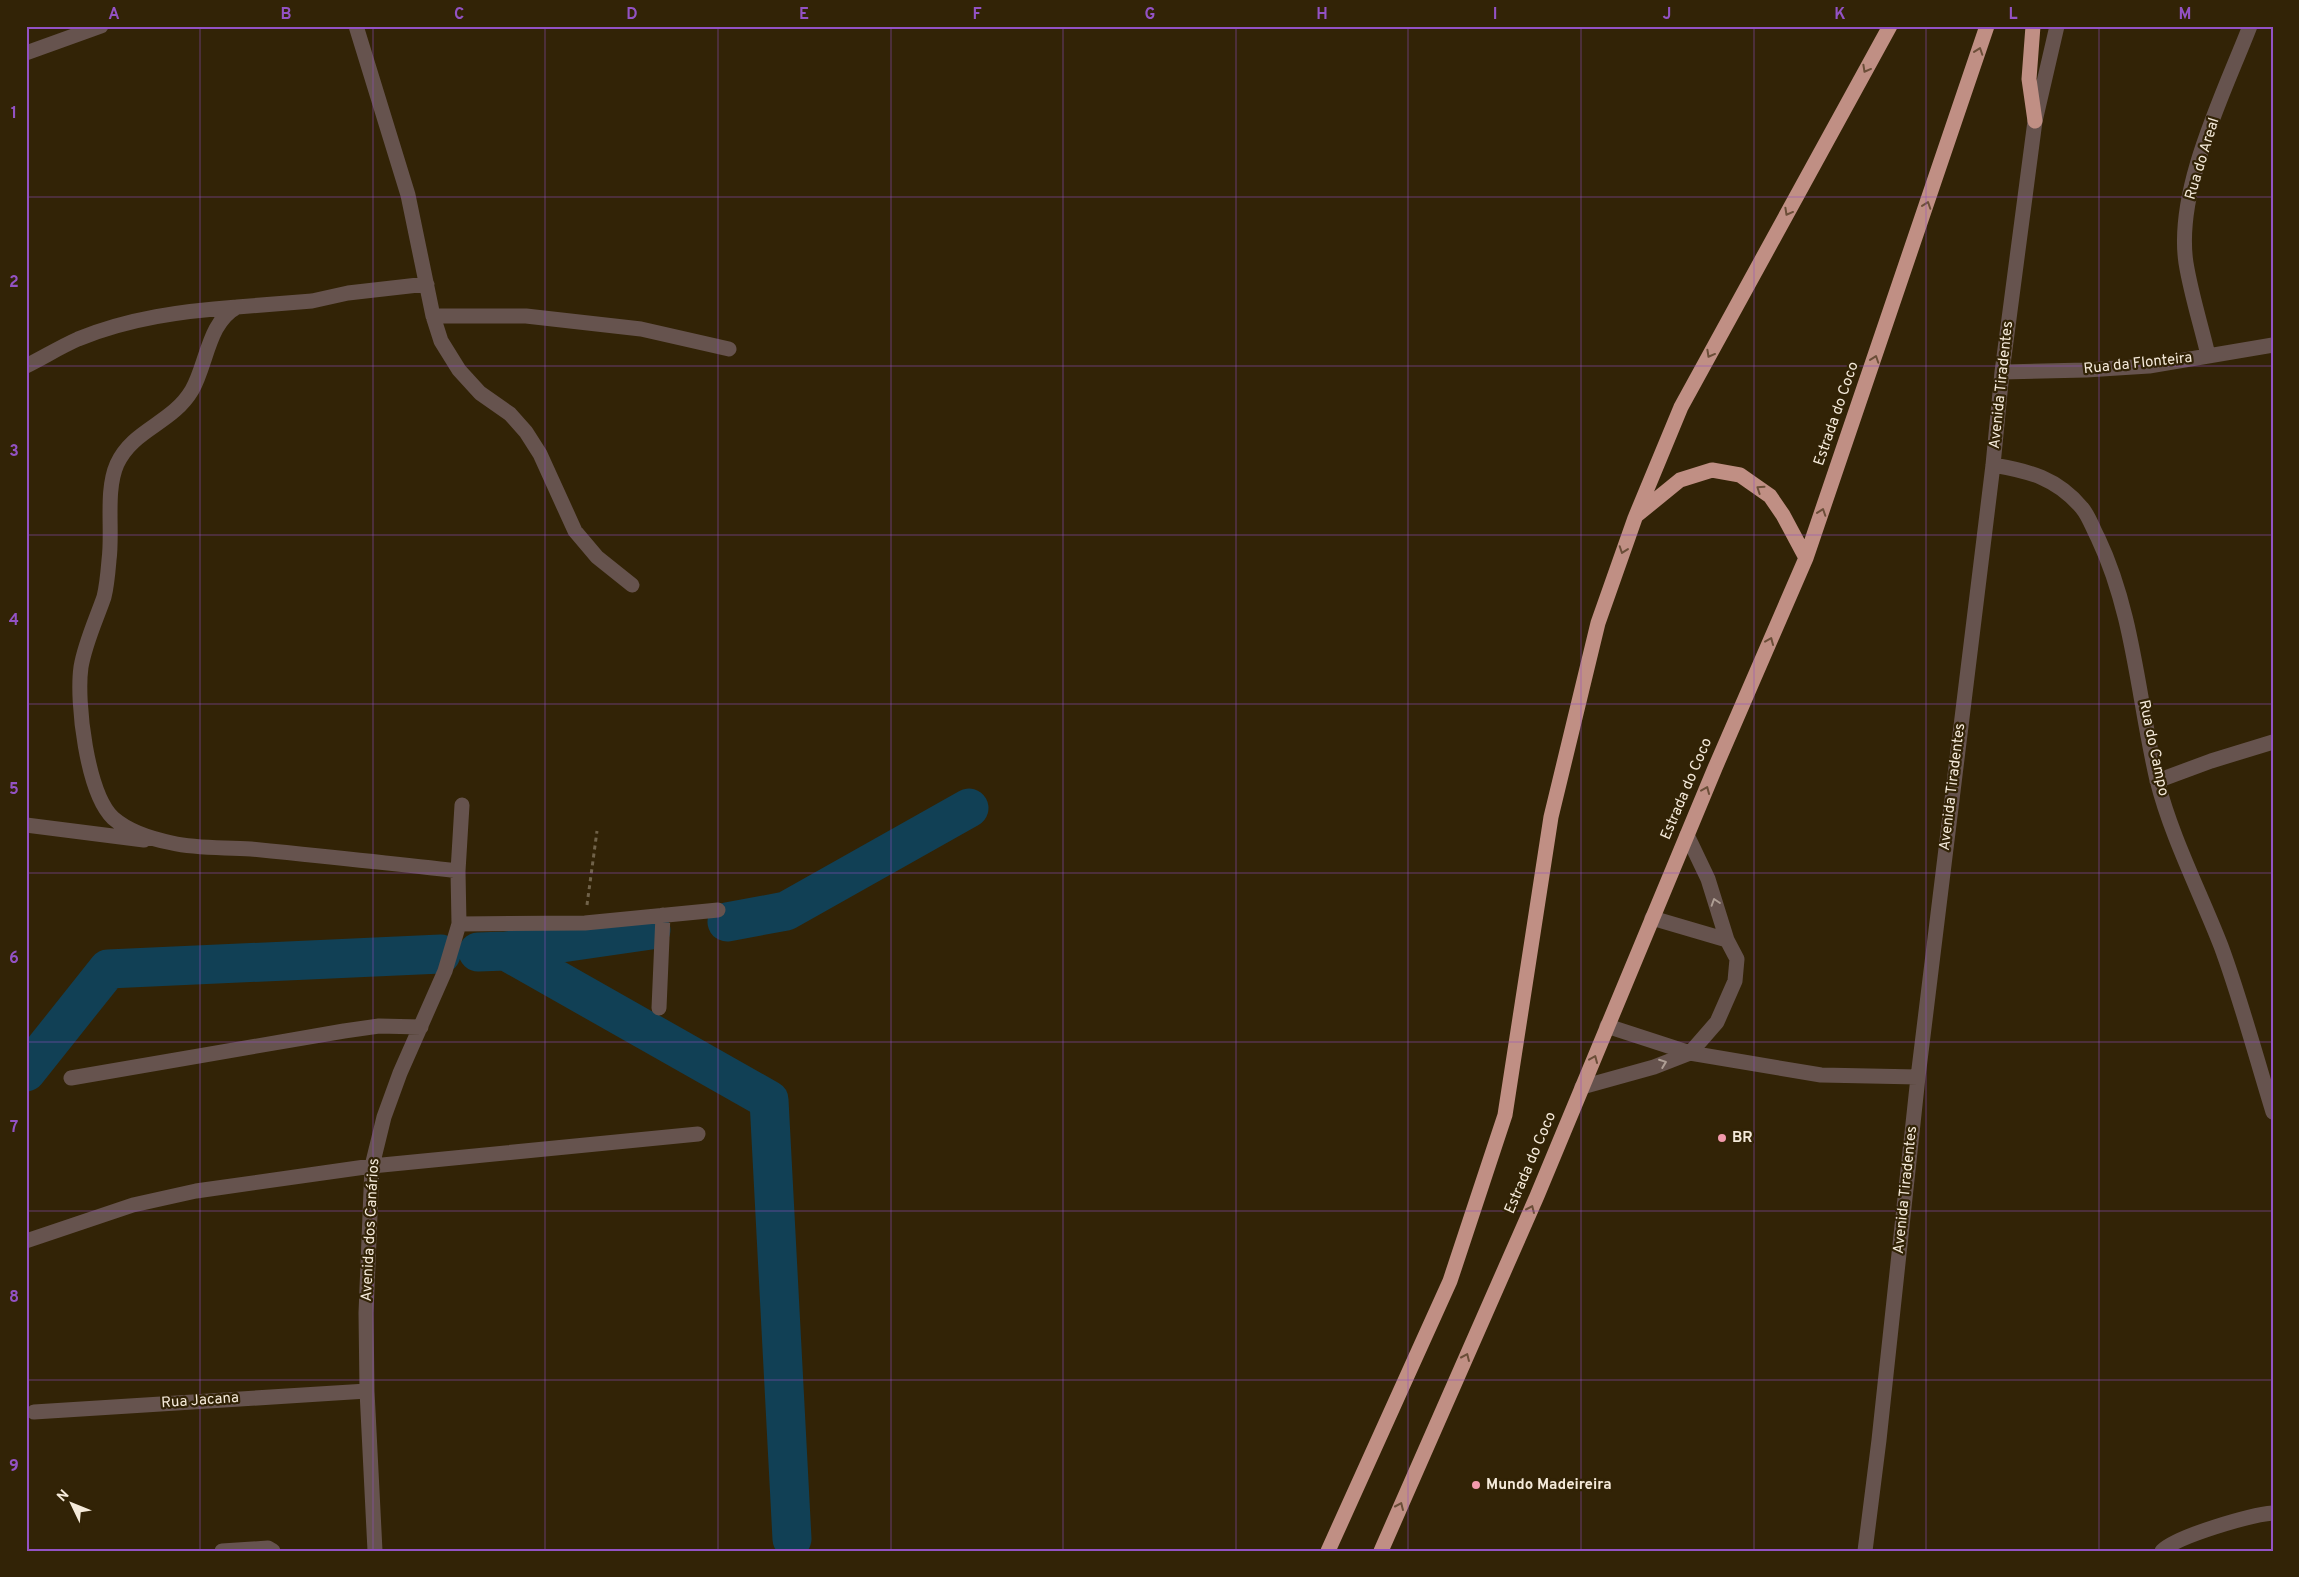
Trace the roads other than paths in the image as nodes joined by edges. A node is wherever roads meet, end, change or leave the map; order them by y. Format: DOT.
graph roads {
  1 [pos="101,26"];
  2 [pos="356,26"];
  3 [pos="1890,26"];
  4 [pos="1987,26"];
  5 [pos="2033,26"];
  6 [pos="2057,26"];
  7 [pos="2250,26"];
  8 [pos="26,53"];
  9 [pos="2035,121"];
  10 [pos="427,284"];
  11 [pos="237,307"];
  12 [pos="433,316"];
  13 [pos="2273,345"];
  14 [pos="730,349"];
  15 [pos="2208,355"];
  16 [pos="26,366"];
  17 [pos="2002,372"];
  18 [pos="1993,465"];
  19 [pos="1635,518"];
  20 [pos="1806,558"];
  21 [pos="632,585"];
  22 [pos="2273,742"];
  23 [pos="2157,781"];
  24 [pos="462,805"];
  25 [pos="26,825"];
  26 [pos="1687,835"];
  27 [pos="174,844"];
  28 [pos="458,871"];
  29 [pos="718,910"];
  30 [pos="663,915"];
  31 [pos="1652,918"];
  32 [pos="459,924"];
  33 [pos="1728,940"];
  34 [pos="659,1008"];
  35 [pos="1607,1026"];
  36 [pos="421,1027"];
  37 [pos="1690,1053"];
  38 [pos="1918,1077"];
  39 [pos="72,1078"];
  40 [pos="1582,1087"];
  41 [pos="2273,1112"];
  42 [pos="698,1134"];
  43 [pos="372,1166"];
  44 [pos="26,1241"];
  45 [pos="367,1391"];
  46 [pos="34,1412"];
  47 [pos="2273,1514"];
  48 [pos="222,1551"];
  49 [pos="273,1551"];
  50 [pos="374,1551"];
  51 [pos="1328,1551"];
  52 [pos="1381,1551"];
  53 [pos="1864,1551"];
  54 [pos="2162,1551"];
  1 -- 8 [label="street"];
  2 -- 10 [label="street"];
  3 -- 19 [label="highway, one-way"];
  20 -- 4 [label="highway, Estrada do Coco, one-way"];
  5 -- 9 [label="highway"];
  6 -- 9 [label="street, Avenida Tiradentes"];
  7 -- 15 [label="street, Rua do Areal"];
  9 -- 17 [label="street, Avenida Tiradentes"];
  10 -- 11 [label="street"];
  10 -- 12 [label="street"];
  11 -- 16 [label="street"];
  11 -- 27 [label="street"];
  12 -- 14 [label="street"];
  12 -- 21 [label="street"];
  13 -- 15 [label="street, Rua da Flonteira"];
  15 -- 17 [label="street, Rua da Flonteira"];
  17 -- 18 [label="street, Avenida Tiradentes"];
  18 -- 23 [label="street, Rua do Campo"];
  18 -- 38 [label="street, Avenida Tiradentes"];
  20 -- 19 [label="highway, one-way"];
  19 -- 51 [label="highway, one-way"];
  26 -- 20 [label="highway, Estrada do Coco, one-way"];
  22 -- 23 [label="street"];
  23 -- 41 [label="street, Rua do Campo"];
  24 -- 28 [label="street, Avenida dos Canários"];
  25 -- 27 [label="street"];
  26 -- 31 [label="highway, Estrada do Coco"];
  33 -- 26 [label="street, one-way"];
  27 -- 28 [label="street"];
  28 -- 32 [label="street, Avenida dos Canários"];
  29 -- 30 [label="street"];
  30 -- 32 [label="street"];
  30 -- 34 [label="street"];
  31 -- 33 [label="street"];
  31 -- 35 [label="highway, Estrada do Coco"];
  32 -- 36 [label="street, Avenida dos Canários"];
  33 -- 37 [label="street"];
  35 -- 37 [label="street"];
  40 -- 35 [label="highway, Estrada do Coco, one-way"];
  36 -- 39 [label="street"];
  36 -- 43 [label="street, Avenida dos Canários"];
  37 -- 38 [label="street"];
  40 -- 37 [label="street, one-way"];
  38 -- 53 [label="street, Avenida Tiradentes"];
  52 -- 40 [label="highway, Estrada do Coco, one-way"];
  42 -- 43 [label="street"];
  43 -- 44 [label="street"];
  43 -- 45 [label="street, Avenida dos Canários"];
  45 -- 46 [label="street, Rua Jacana"];
  45 -- 50 [label="street, Avenida dos Canários"];
  47 -- 54 [label="street"];
  48 -- 49 [label="street"];
}
